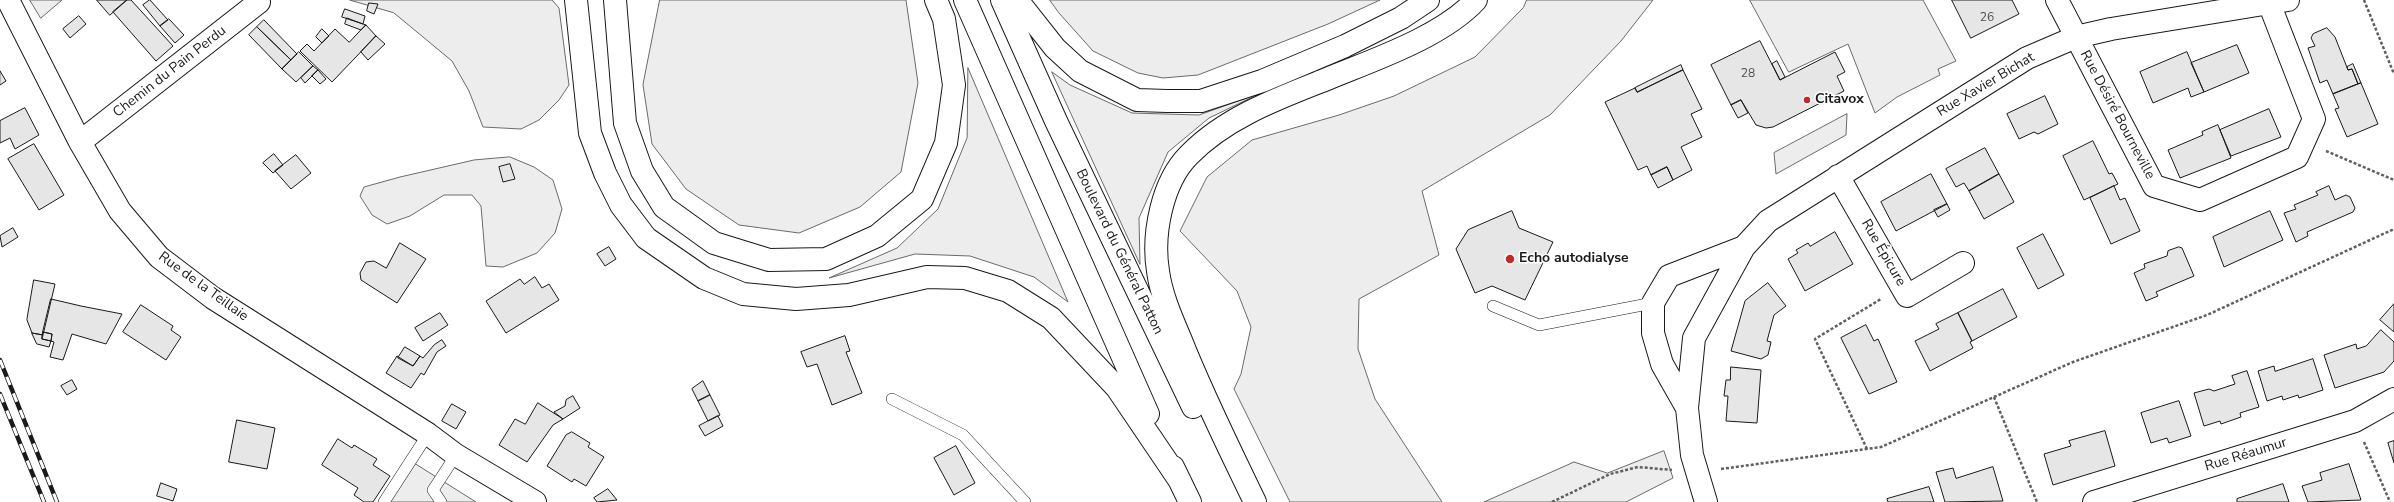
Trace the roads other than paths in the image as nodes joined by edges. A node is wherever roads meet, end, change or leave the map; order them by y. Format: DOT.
graph roads {
  1 [pos="8,0"];
  2 [pos="576,0"];
  3 [pos="615,0"];
  4 [pos="936,0"];
  5 [pos="965,0"];
  6 [pos="1002,0"];
  7 [pos="1017,0"];
  8 [pos="1428,0"];
  9 [pos="1476,0"];
  10 [pos="2057,0"];
  11 [pos="259,2"];
  12 [pos="2278,2"];
  13 [pos="2076,37"];
  14 [pos="80,142"];
  15 [pos="1838,176"];
  16 [pos="1744,247"];
  17 [pos="1963,263"];
  18 [pos="1653,303"];
  19 [pos="1493,306"];
  20 [pos="892,399"];
  21 [pos="2394,399"];
  22 [pos="1687,408"];
  23 [pos="428,434"];
  24 [pos="456,456"];
  25 [pos="1180,481"];
  26 [pos="384,502"];
  27 [pos="441,502"];
  28 [pos="535,502"];
  29 [pos="1025,502"];
  30 [pos="1190,502"];
  31 [pos="1239,502"];
  32 [pos="1255,502"];
  33 [pos="1706,502"];
  34 [pos="2094,502"];
  1 -- 14 [label="main road, Rue de la Teillaie"];
  2 -- 25 [label="main road"];
  3 -- 4 [label="main road"];
  5 -- 25 [label="main road"];
  6 -- 31 [label="main road, Boulevard du Général Patton"];
  7 -- 8 [label="main road"];
  9 -- 32 [label="main road"];
  10 -- 13 [label="main road, Rue Désiré Bourneville"];
  11 -- 14 [label="main road, Chemin du Pain Perdu"];
  12 -- 13 [label="main road, Rue Xavier Bichat"];
  12 -- 13 [label="main road, Rue Désiré Bourneville"];
  13 -- 15 [label="main road, Rue Xavier Bichat"];
  14 -- 23 [label="main road, Rue de la Teillaie"];
  15 -- 16 [label="main road, Rue Xavier Bichat"];
  15 -- 17 [label="main road, Rue Épicure"];
  16 -- 18 [label="main road, Rue Xavier Bichat"];
  16 -- 22 [label="main road, Rue Xavier Bichat"];
  18 -- 19 [label="lane"];
  18 -- 22 [label="main road, Rue Xavier Bichat"];
  20 -- 29 [label="lane"];
  21 -- 34 [label="main road, Rue Réaumur"];
  22 -- 33 [label="main road, Rue Xavier Bichat"];
  23 -- 24 [label="main road, Rue de la Teillaie"];
  23 -- 26 [label="lane"];
  24 -- 27 [label="lane"];
  24 -- 28 [label="main road, Rue de la Teillaie"];
  25 -- 30 [label="main road"];
}
